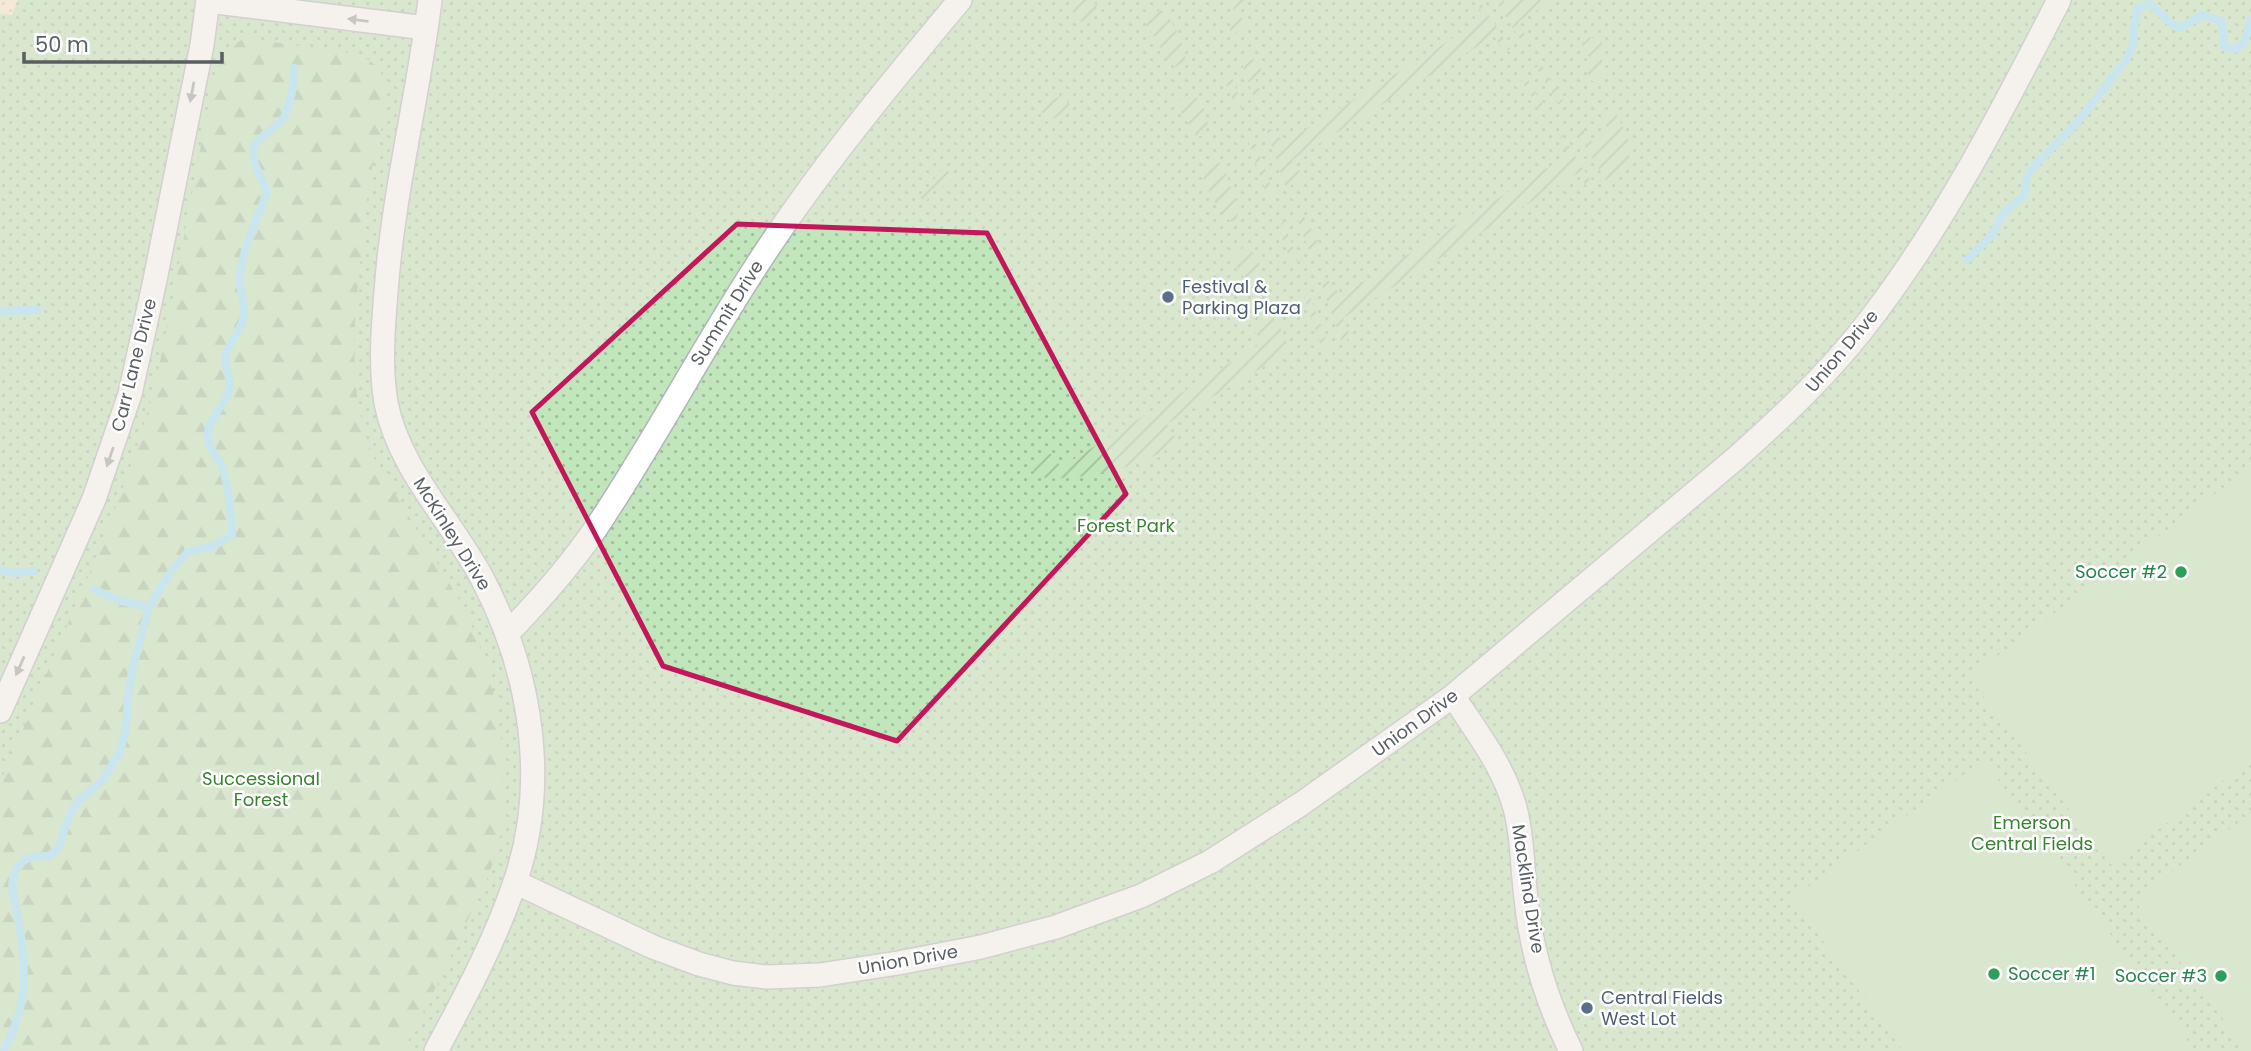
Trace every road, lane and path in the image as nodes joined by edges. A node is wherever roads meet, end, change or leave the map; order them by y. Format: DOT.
graph roads {
  1 [pos="208,0"];
  2 [pos="430,0"];
  3 [pos="960,0"];
  4 [pos="2059,0"];
  5 [pos="426,28"];
  6 [pos="507,634"];
  7 [pos="1453,696"];
  8 [pos="0,711"];
  9 [pos="515,882"];
  10 [pos="436,1051"];
  11 [pos="1571,1051"];
  5 -- 1 [label="street, one-way"];
  1 -- 8 [label="street, Carr Lane Drive, one-way"];
  2 -- 5 [label="street, McKinley Drive"];
  3 -- 6 [label="street, Summit Drive"];
  4 -- 7 [label="street, Union Drive"];
  5 -- 6 [label="street, McKinley Drive"];
  6 -- 9 [label="street, McKinley Drive"];
  7 -- 9 [label="street, Union Drive"];
  7 -- 11 [label="street, Macklind Drive"];
  9 -- 10 [label="street, McKinley Drive"];
}
